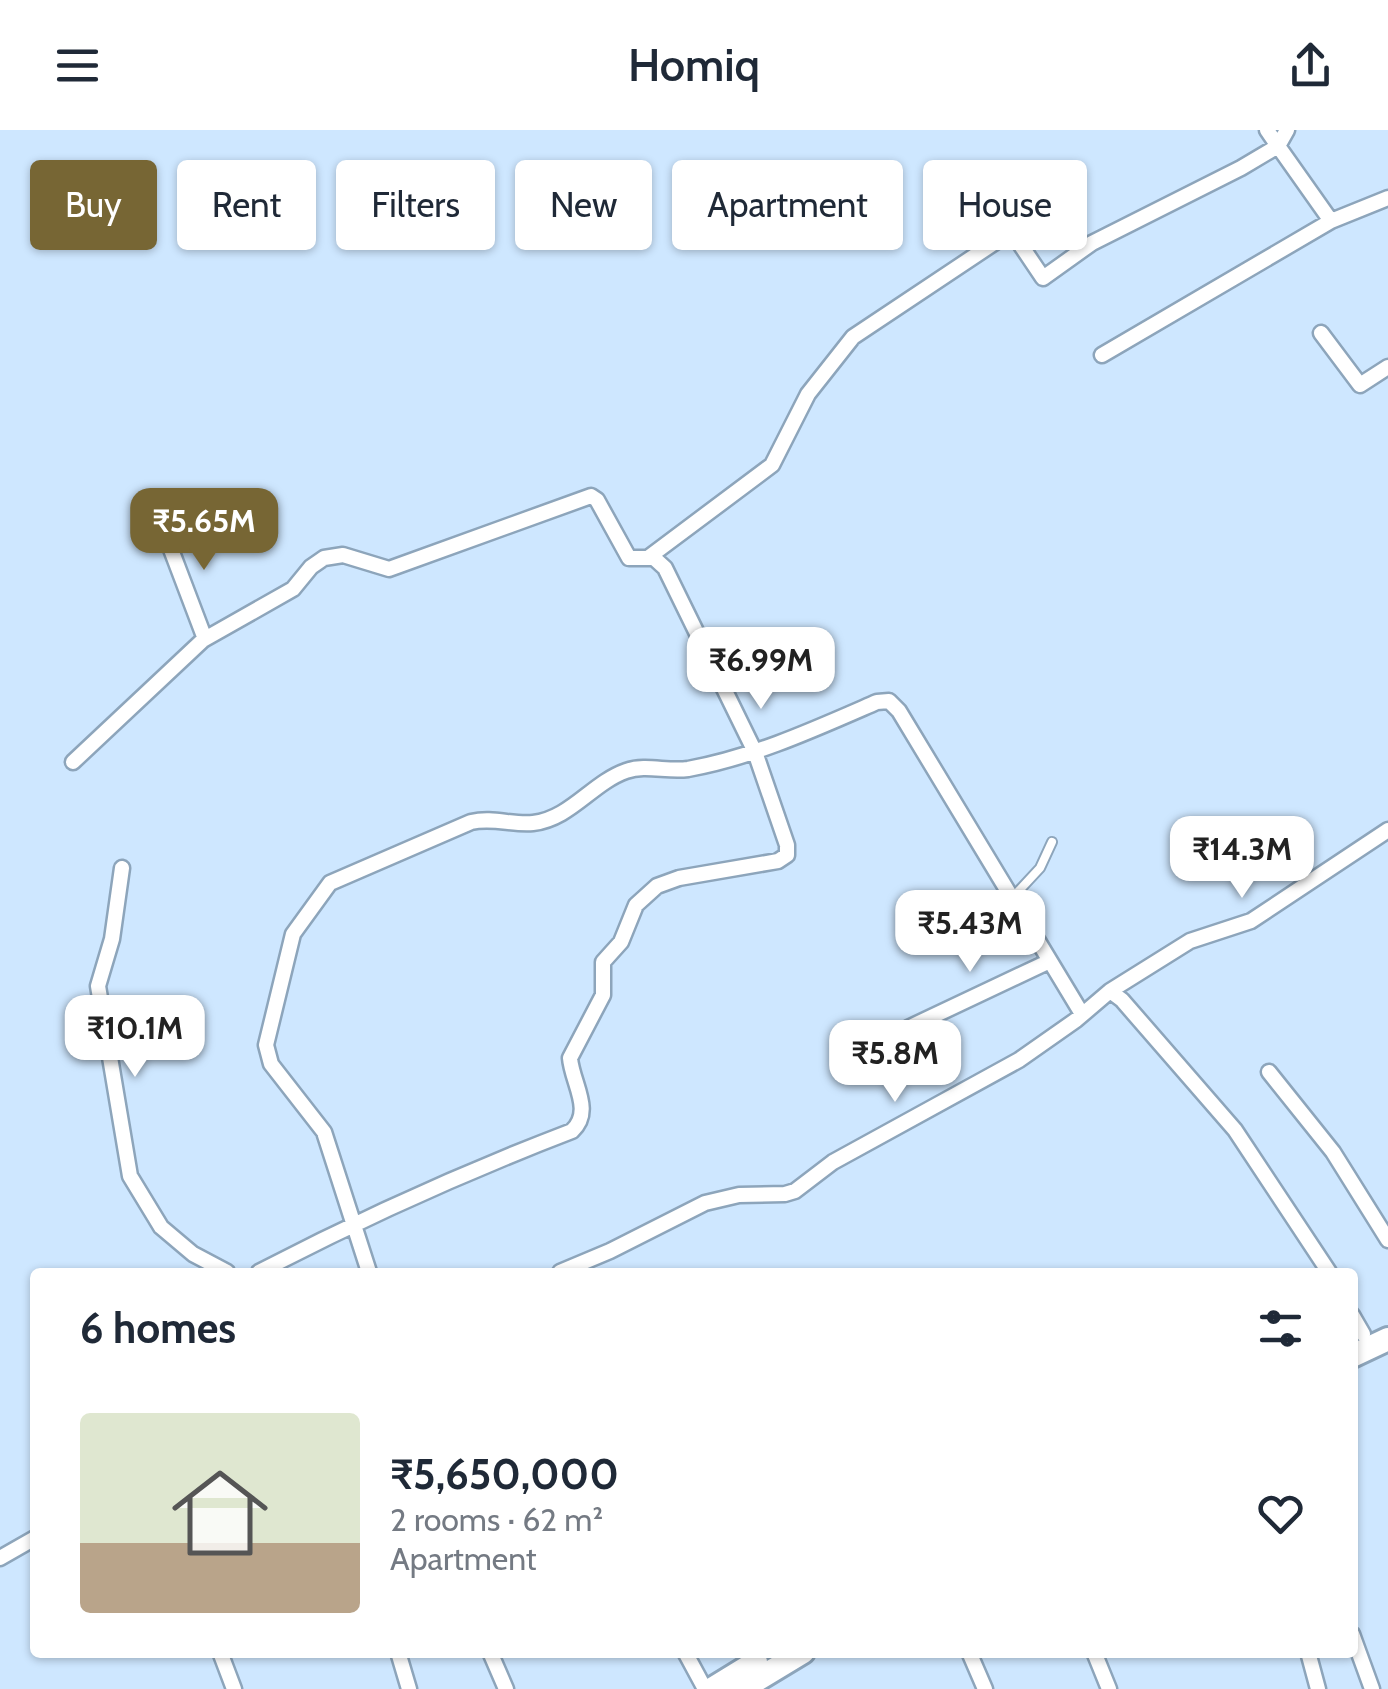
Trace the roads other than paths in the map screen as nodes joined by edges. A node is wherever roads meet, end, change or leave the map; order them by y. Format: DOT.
graph roads {
  1 [pos="1267,130"];
  2 [pos="1286,130"];
  3 [pos="1278,146"];
  4 [pos="1388,198"];
  5 [pos="1331,221"];
  6 [pos="1320,333"];
  7 [pos="1102,355"];
  8 [pos="1388,367"];
  9 [pos="161,523"];
  10 [pos="649,557"];
  11 [pos="205,639"];
  12 [pos="755,752"];
  13 [pos="73,762"];
  14 [pos="1388,830"];
  15 [pos="1052,842"];
  16 [pos="122,868"];
  17 [pos="1012,897"];
  18 [pos="1050,960"];
  19 [pos="1110,991"];
  20 [pos="1082,1014"];
  21 [pos="908,1028"];
  22 [pos="1268,1072"];
  23 [pos="352,1224"];
  24 [pos="1388,1240"];
  25 [pos="219,1268"];
  26 [pos="267,1268"];
  27 [pos="368,1268"];
  28 [pos="570,1268"];
  29 [pos="1326,1268"];
  30 [pos="1388,1322"];
  31 [pos="1358,1329"];
  32 [pos="1388,1338"];
  33 [pos="1358,1353"];
  34 [pos="30,1541"];
  35 [pos="0,1558"];
  36 [pos="1358,1650"];
  37 [pos="222,1658"];
  38 [pos="400,1658"];
  39 [pos="493,1658"];
  40 [pos="689,1658"];
  41 [pos="762,1658"];
  42 [pos="793,1658"];
  43 [pos="971,1658"];
  44 [pos="1097,1658"];
  45 [pos="1310,1658"];
  46 [pos="234,1689"];
  47 [pos="409,1689"];
  48 [pos="506,1689"];
  49 [pos="708,1689"];
  50 [pos="742,1689"];
  51 [pos="985,1689"];
  52 [pos="1110,1689"];
  53 [pos="1318,1689"];
  54 [pos="1372,1689"];
  1 -- 3 [label="street"];
  2 -- 3 [label="street"];
  3 -- 5 [label="street"];
  3 -- 10 [label="street"];
  4 -- 5 [label="street"];
  5 -- 7 [label="street"];
  6 -- 8 [label="street"];
  9 -- 11 [label="street"];
  10 -- 11 [label="street"];
  10 -- 12 [label="street"];
  11 -- 13 [label="street"];
  12 -- 17 [label="street"];
  12 -- 23 [label="street"];
  12 -- 23 [label="street"];
  14 -- 19 [label="street"];
  15 -- 17 [label="lane"];
  16 -- 25 [label="street"];
  17 -- 18 [label="street"];
  18 -- 20 [label="street"];
  18 -- 21 [label="street"];
  19 -- 20 [label="street"];
  19 -- 29 [label="street"];
  20 -- 28 [label="street"];
  22 -- 24 [label="street"];
  23 -- 26 [label="street"];
  23 -- 27 [label="street"];
  30 -- 31 [label="main road"];
  32 -- 33 [label="main road"];
  34 -- 35 [label="street"];
  36 -- 54 [label="street"];
  37 -- 46 [label="street"];
  38 -- 47 [label="street"];
  39 -- 48 [label="street"];
  40 -- 49 [label="street"];
  41 -- 49 [label="main road"];
  42 -- 50 [label="main road"];
  43 -- 51 [label="street"];
  44 -- 52 [label="street"];
  45 -- 53 [label="street"];
}
